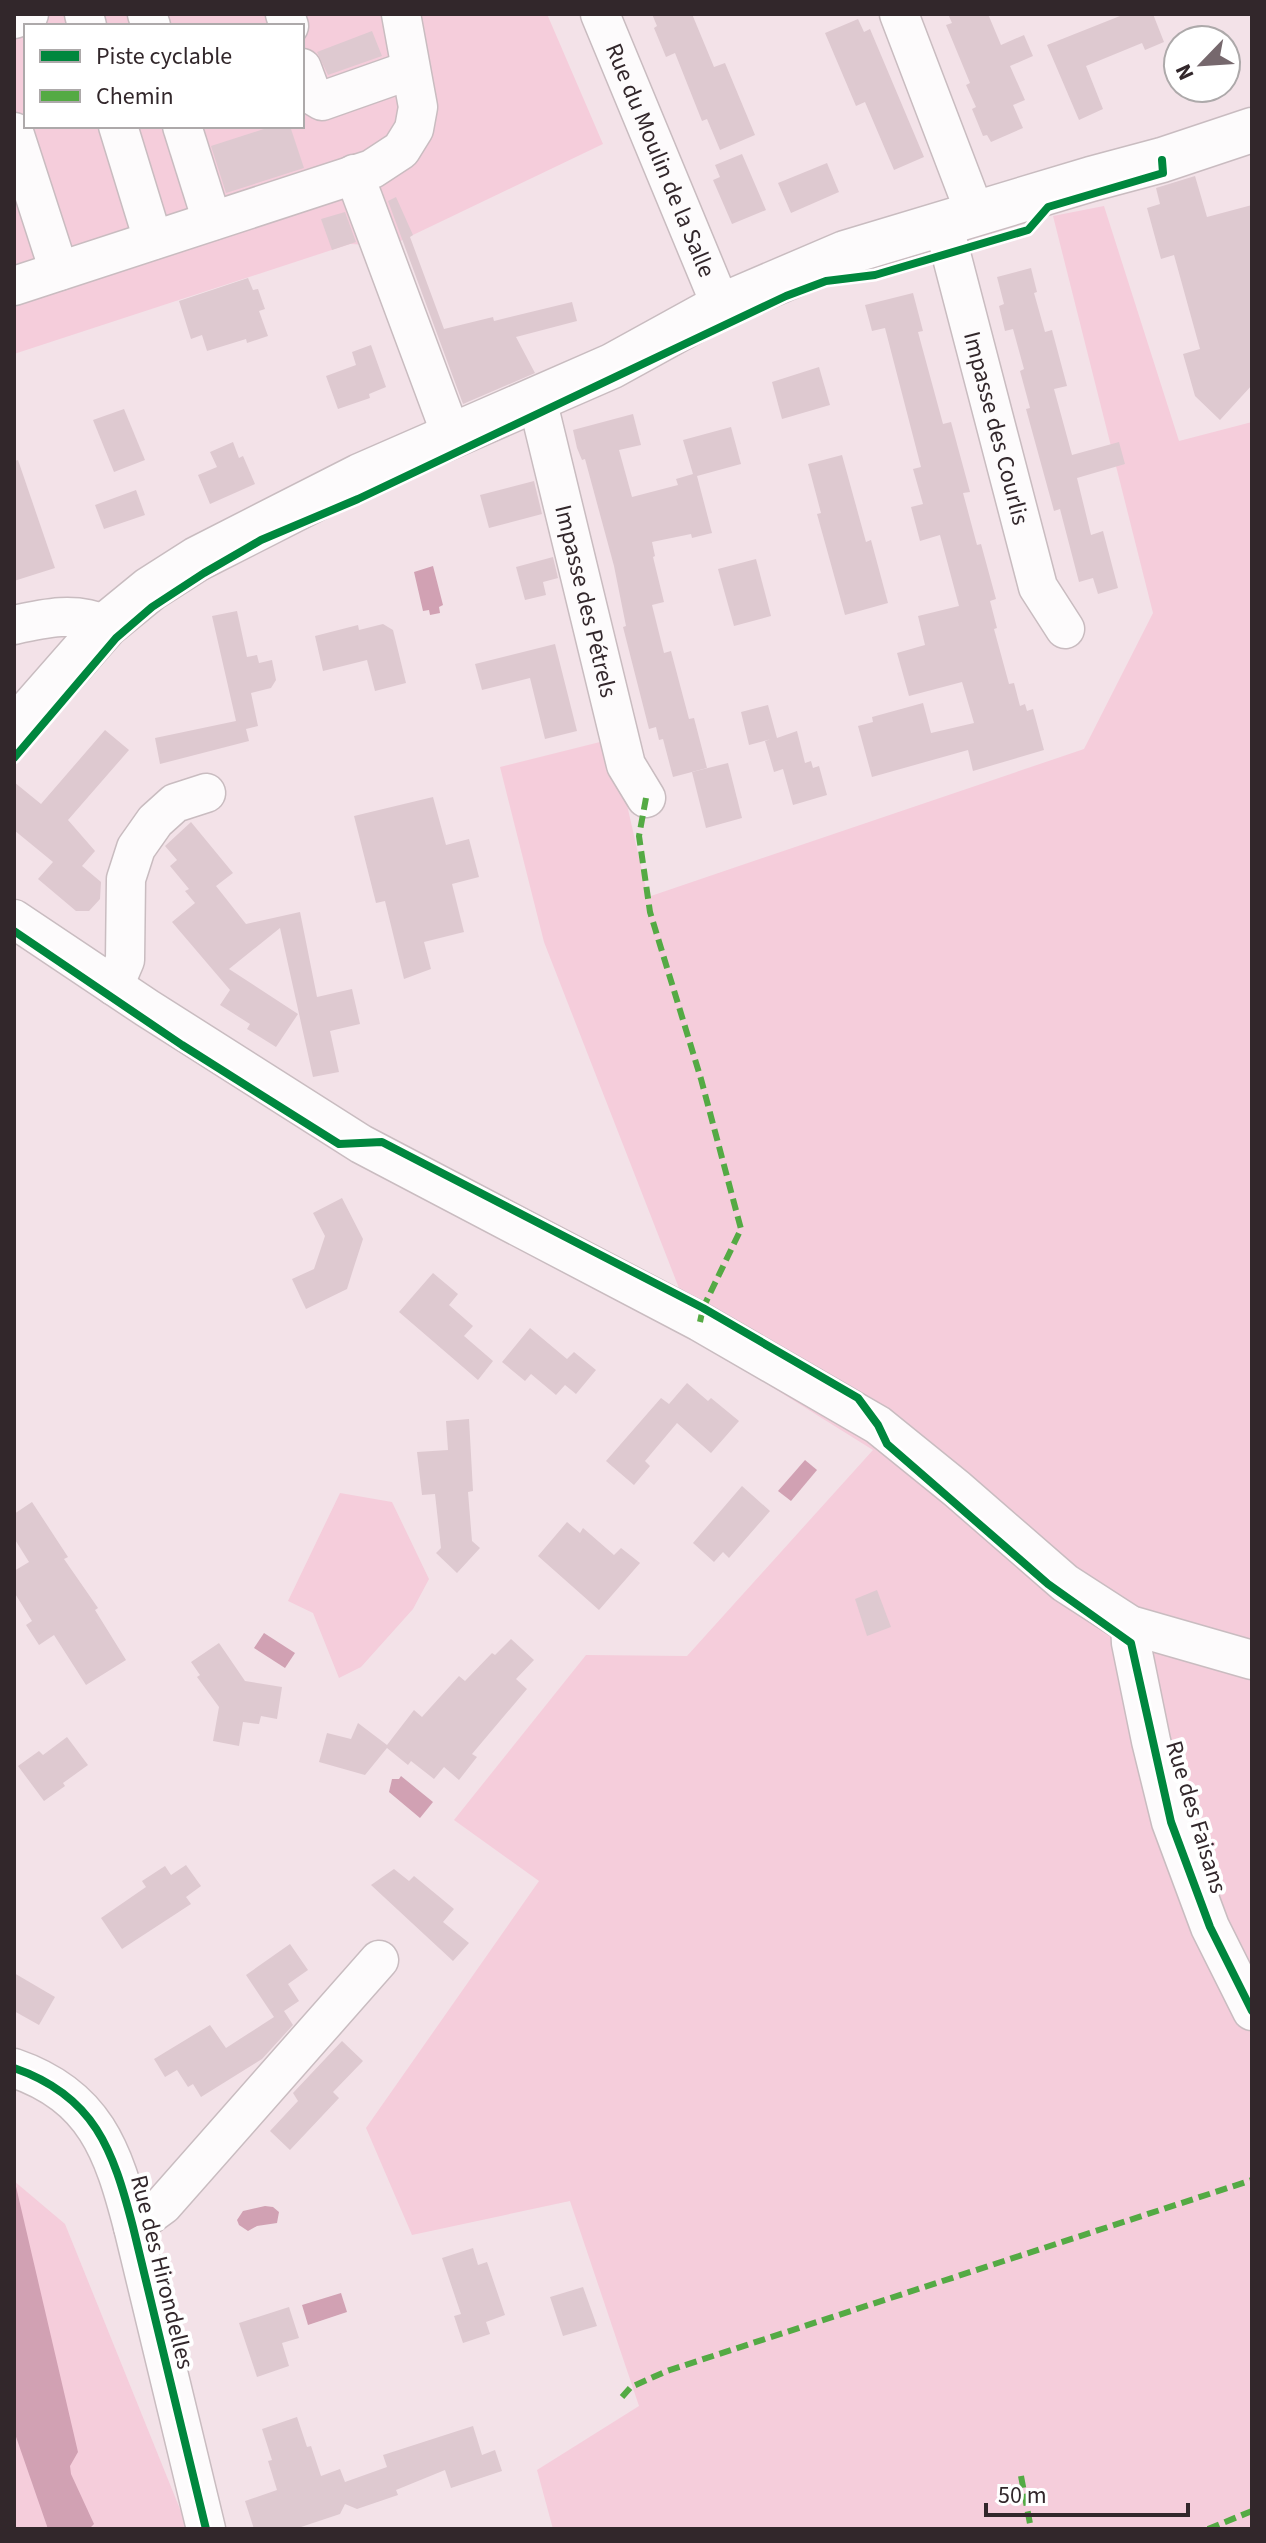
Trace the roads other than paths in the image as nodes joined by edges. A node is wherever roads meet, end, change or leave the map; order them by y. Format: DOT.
graph roads {
  1 [pos="29,14"];
  2 [pos="401,14"];
  3 [pos="600,14"];
  4 [pos="899,14"];
  5 [pos="14,19"];
  6 [pos="410,70"];
  7 [pos="304,73"];
  8 [pos="119,128"];
  9 [pos="183,128"];
  10 [pos="1252,130"];
  11 [pos="14,132"];
  12 [pos="354,174"];
  13 [pos="959,218"];
  14 [pos="212,221"];
  15 [pos="153,240"];
  16 [pos="59,271"];
  17 [pos="14,286"];
  18 [pos="721,306"];
  19 [pos="537,399"];
  20 [pos="452,437"];
  21 [pos="14,625"];
  22 [pos="106,625"];
  23 [pos="1065,629"];
  24 [pos="14,730"];
  25 [pos="206,793"];
  26 [pos="646,798"];
  27 [pos="14,919"];
  28 [pos="114,986"];
  29 [pos="1130,1625"];
  30 [pos="1252,1660"];
  31 [pos="379,1960"];
  32 [pos="1252,2011"];
  33 [pos="14,2068"];
  34 [pos="133,2227"];
  35 [pos="206,2529"];
  1 -- 5 [label="street"];
  2 -- 6 [label="street"];
  3 -- 18 [label="street, Rue du Moulin de la Salle"];
  4 -- 13 [label="street, Impasse des Courlis"];
  6 -- 7 [label="street"];
  6 -- 12 [label="street"];
  8 -- 15 [label="street"];
  9 -- 14 [label="street"];
  10 -- 13 [label="main road"];
  11 -- 16 [label="street"];
  12 -- 14 [label="street"];
  12 -- 20 [label="street"];
  13 -- 18 [label="main road"];
  13 -- 23 [label="street, Impasse des Courlis"];
  14 -- 15 [label="street"];
  15 -- 16 [label="street"];
  16 -- 17 [label="street"];
  18 -- 19 [label="main road"];
  19 -- 20 [label="main road"];
  19 -- 26 [label="street, Impasse des Pétrels"];
  20 -- 22 [label="main road"];
  21 -- 22 [label="street"];
  22 -- 24 [label="main road"];
  25 -- 28 [label="street"];
  27 -- 28 [label="street"];
  28 -- 29 [label="street"];
  29 -- 30 [label="street"];
  29 -- 32 [label="street, Rue des Faisans"];
  31 -- 34 [label="street"];
  33 -- 34 [label="street, Rue des Hirondelles"];
  34 -- 35 [label="street, Rue des Hirondelles"];
}
